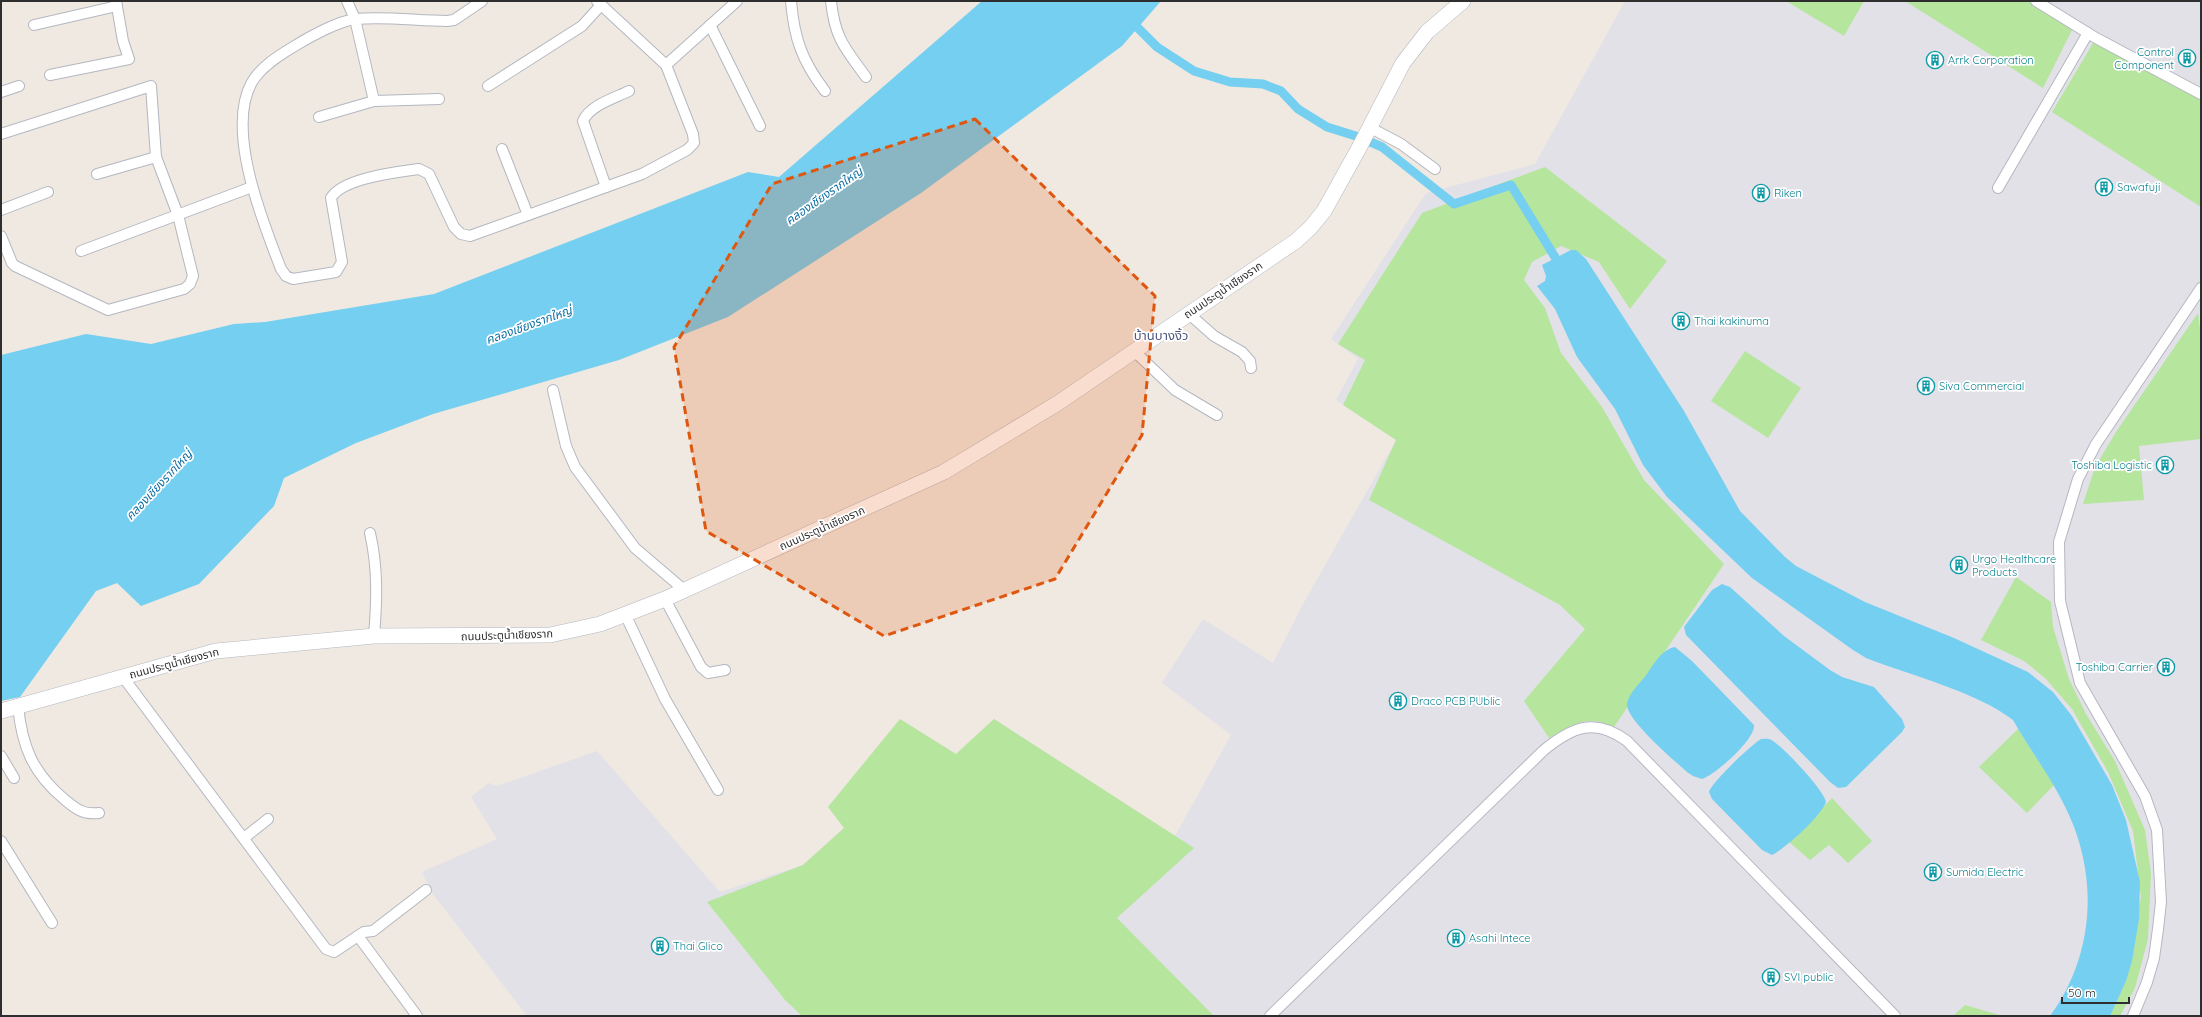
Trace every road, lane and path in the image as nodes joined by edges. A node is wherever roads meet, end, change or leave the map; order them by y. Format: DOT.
graph roads {
  1 [pos="347,1"];
  2 [pos="482,1"];
  3 [pos="737,1"];
  4 [pos="791,1"];
  5 [pos="831,1"];
  6 [pos="1463,1"];
  7 [pos="2036,1"];
  8 [pos="599,3"];
  9 [pos="117,4"];
  10 [pos="2051,5"];
  11 [pos="355,19"];
  12 [pos="34,25"];
  13 [pos="708,28"];
  14 [pos="2088,33"];
  15 [pos="666,65"];
  16 [pos="50,75"];
  17 [pos="866,77"];
  18 [pos="19,86"];
  19 [pos="488,86"];
  20 [pos="629,91"];
  21 [pos="825,91"];
  22 [pos="1,92"];
  23 [pos="2201,94"];
  24 [pos="439,99"];
  25 [pos="374,101"];
  26 [pos="319,117"];
  27 [pos="760,126"];
  28 [pos="1368,129"];
  29 [pos="1,134"];
  30 [pos="502,149"];
  31 [pos="156,157"];
  32 [pos="1435,169"];
  33 [pos="97,174"];
  34 [pos="606,187"];
  35 [pos="252,188"];
  36 [pos="1998,188"];
  37 [pos="48,192"];
  38 [pos="1,210"];
  39 [pos="178,215"];
  40 [pos="528,215"];
  41 [pos="1,236"];
  42 [pos="81,251"];
  43 [pos="2201,288"];
  44 [pos="1188,313"];
  45 [pos="1133,350"];
  46 [pos="1251,368"];
  47 [pos="552,390"];
  48 [pos="1217,415"];
  49 [pos="370,533"];
  50 [pos="683,589"];
  51 [pos="665,599"];
  52 [pos="626,616"];
  53 [pos="374,636"];
  54 [pos="724,670"];
  55 [pos="123,677"];
  56 [pos="18,706"];
  57 [pos="1,711"];
  58 [pos="1,756"];
  59 [pos="14,778"];
  60 [pos="718,790"];
  61 [pos="99,813"];
  62 [pos="268,818"];
  63 [pos="244,838"];
  64 [pos="1,841"];
  65 [pos="426,890"];
  66 [pos="52,923"];
  67 [pos="358,936"];
  68 [pos="417,1016"];
  69 [pos="1270,1016"];
  70 [pos="1895,1016"];
  71 [pos="2133,1016"];
  1 -- 11 [label="street"];
  2 -- 11 [label="street"];
  3 -- 13 [label="street"];
  4 -- 21 [label="street"];
  5 -- 17 [label="street"];
  6 -- 28 [label="street, ถนนประตูน้ำเชียงราก"];
  7 -- 10 [label="street"];
  8 -- 15 [label="street"];
  8 -- 19 [label="street"];
  9 -- 12 [label="street"];
  9 -- 16 [label="street"];
  10 -- 14 [label="street"];
  11 -- 25 [label="street"];
  11 -- 35 [label="street"];
  13 -- 15 [label="street"];
  13 -- 27 [label="street"];
  14 -- 23 [label="street"];
  14 -- 36 [label="street"];
  15 -- 34 [label="street"];
  18 -- 22 [label="street"];
  20 -- 34 [label="street"];
  24 -- 25 [label="street"];
  25 -- 26 [label="street"];
  28 -- 32 [label="street"];
  28 -- 44 [label="street, ถนนประตูน้ำเชียงราก"];
  29 -- 31 [label="street"];
  30 -- 40 [label="street"];
  31 -- 33 [label="street"];
  31 -- 39 [label="street"];
  34 -- 40 [label="street"];
  35 -- 39 [label="street"];
  35 -- 40 [label="street"];
  37 -- 38 [label="street"];
  39 -- 41 [label="street"];
  39 -- 42 [label="street"];
  43 -- 71 [label="street"];
  44 -- 45 [label="street, ถนนประตูน้ำเชียงราก"];
  44 -- 46 [label="street"];
  45 -- 48 [label="street"];
  45 -- 50 [label="street, ถนนประตูน้ำเชียงราก"];
  47 -- 50 [label="street"];
  49 -- 53 [label="street"];
  50 -- 51 [label="street, ถนนประตูน้ำเชียงราก"];
  51 -- 52 [label="street, ถนนประตูน้ำเชียงราก"];
  51 -- 54 [label="street"];
  52 -- 53 [label="street, ถนนประตูน้ำเชียงราก"];
  52 -- 60 [label="street"];
  53 -- 55 [label="street, ถนนประตูน้ำเชียงราก"];
  55 -- 56 [label="street, ถนนประตูน้ำเชียงราก"];
  55 -- 63 [label="street"];
  56 -- 57 [label="street, ถนนประตูน้ำเชียงราก"];
  56 -- 61 [label="street"];
  58 -- 59 [label="street"];
  62 -- 63 [label="street"];
  63 -- 67 [label="street"];
  64 -- 66 [label="street"];
  65 -- 67 [label="street"];
  67 -- 68 [label="street"];
  69 -- 70 [label="street"];
}
